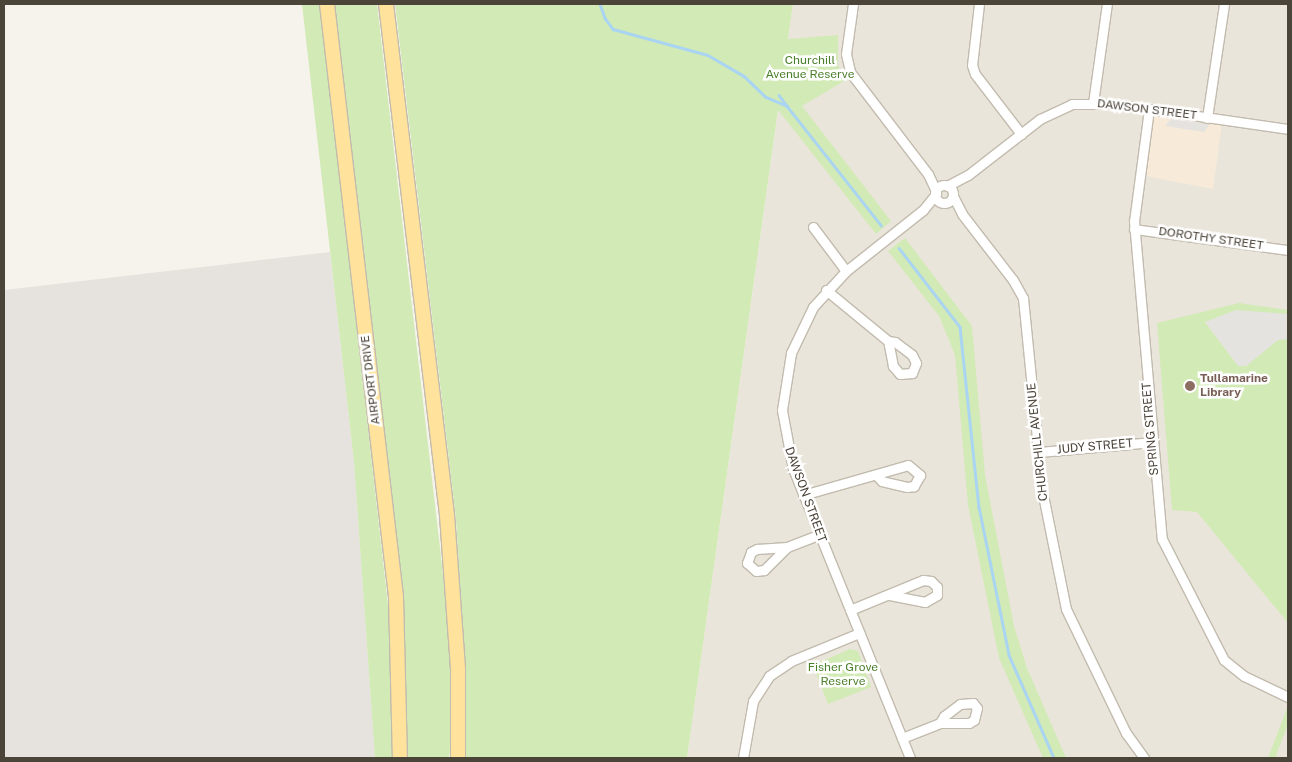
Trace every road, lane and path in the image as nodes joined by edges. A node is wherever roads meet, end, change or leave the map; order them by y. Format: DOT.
graph roads {
  1 [pos="327,4"];
  2 [pos="386,4"];
  3 [pos="853,4"];
  4 [pos="979,4"];
  5 [pos="1107,4"];
  6 [pos="1224,4"];
  7 [pos="1093,102"];
  8 [pos="1149,109"];
  9 [pos="1207,118"];
  10 [pos="1288,129"];
  11 [pos="1021,134"];
  12 [pos="944,194"];
  13 [pos="813,227"];
  14 [pos="1134,229"];
  15 [pos="1288,250"];
  16 [pos="846,271"];
  17 [pos="826,290"];
  18 [pos="888,342"];
  19 [pos="1152,442"];
  20 [pos="1038,452"];
  21 [pos="876,475"];
  22 [pos="803,495"];
  23 [pos="819,535"];
  24 [pos="787,547"];
  25 [pos="890,595"];
  26 [pos="850,610"];
  27 [pos="860,633"];
  28 [pos="1288,697"];
  29 [pos="940,723"];
  30 [pos="902,738"];
  31 [pos="400,758"];
  32 [pos="458,758"];
  33 [pos="744,758"];
  34 [pos="910,758"];
  35 [pos="1144,758"];
  1 -- 31 [label="main road, AIRPORT DRIVE"];
  2 -- 32 [label="main road"];
  3 -- 12 [label="street, CHURCHILL AVENUE"];
  4 -- 11 [label="street"];
  5 -- 7 [label="street"];
  6 -- 9 [label="street"];
  7 -- 8 [label="street, DAWSON STREET"];
  7 -- 11 [label="street, DAWSON STREET"];
  8 -- 9 [label="street, DAWSON STREET"];
  8 -- 14 [label="street, SPRING STREET"];
  9 -- 10 [label="street, DAWSON STREET"];
  11 -- 12 [label="street, DAWSON STREET"];
  12 -- 16 [label="street, DAWSON STREET"];
  12 -- 20 [label="street, CHURCHILL AVENUE"];
  13 -- 16 [label="street"];
  14 -- 15 [label="street, DOROTHY STREET"];
  14 -- 19 [label="street, SPRING STREET"];
  16 -- 17 [label="street, DAWSON STREET"];
  17 -- 18 [label="street"];
  17 -- 22 [label="street, DAWSON STREET"];
  19 -- 20 [label="street, JUDY STREET"];
  19 -- 28 [label="street, SPRING STREET"];
  20 -- 35 [label="street, CHURCHILL AVENUE"];
  21 -- 22 [label="street"];
  22 -- 23 [label="street, DAWSON STREET"];
  23 -- 24 [label="street"];
  23 -- 26 [label="street, DAWSON STREET"];
  25 -- 25 [label="street"];
  25 -- 26 [label="street"];
  26 -- 27 [label="street, DAWSON STREET"];
  27 -- 30 [label="street, DAWSON STREET"];
  27 -- 33 [label="street"];
  29 -- 30 [label="street"];
  30 -- 34 [label="street, DAWSON STREET"];
}
